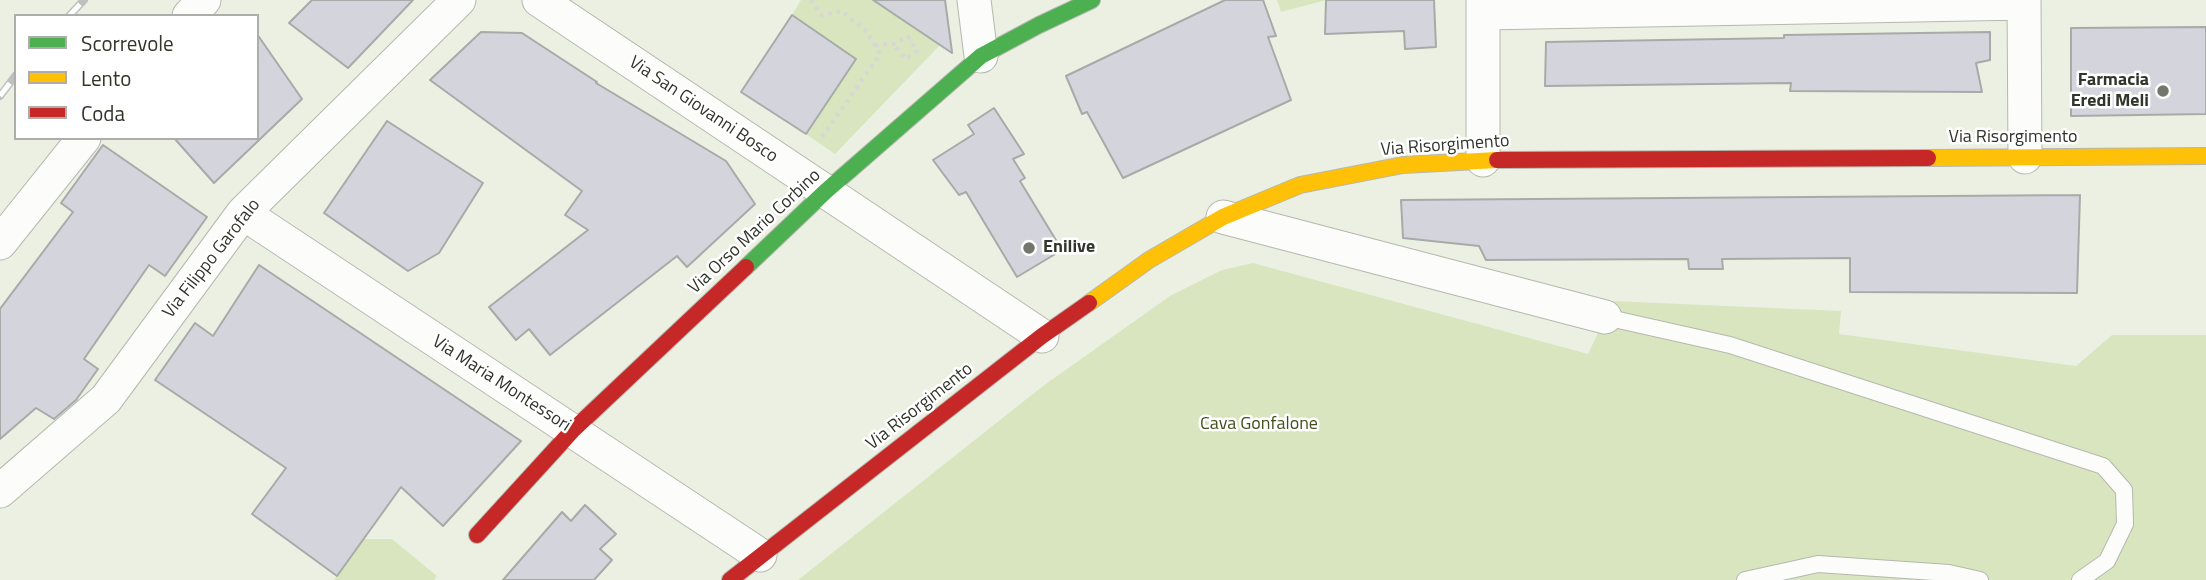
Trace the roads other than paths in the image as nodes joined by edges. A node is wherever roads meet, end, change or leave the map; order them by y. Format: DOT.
graph roads {
  1 [pos="204,0"];
  2 [pos="459,0"];
  3 [pos="539,0"];
  4 [pos="974,0"];
  5 [pos="1093,0"];
  6 [pos="2024,1"];
  7 [pos="1483,6"];
  8 [pos="191,14"];
  9 [pos="981,56"];
  10 [pos="82,140"];
  11 [pos="2200,156"];
  12 [pos="2025,158"];
  13 [pos="1483,160"];
  14 [pos="2206,171"];
  15 [pos="826,191"];
  16 [pos="243,213"];
  17 [pos="1223,217"];
  18 [pos="0,243"];
  19 [pos="1605,317"];
  20 [pos="1042,336"];
  21 [pos="572,431"];
  22 [pos="0,491"];
  23 [pos="477,535"];
  24 [pos="760,555"];
  25 [pos="730,580"];
  26 [pos="1745,580"];
  27 [pos="1980,580"];
  28 [pos="2080,580"];
  1 -- 8 [label="street"];
  2 -- 16 [label="street, Via Filippo Garofalo"];
  3 -- 15 [label="street, Via San Giovanni Bosco"];
  4 -- 9 [label="street"];
  5 -- 9 [label="main road, Via Orso Mario Corbino"];
  6 -- 7 [label="street"];
  6 -- 12 [label="street"];
  7 -- 13 [label="street"];
  9 -- 15 [label="main road, Via Orso Mario Corbino"];
  10 -- 18 [label="street"];
  11 -- 12 [label="main road, Via Risorgimento"];
  11 -- 14 [label="lane"];
  12 -- 13 [label="main road, Via Risorgimento"];
  13 -- 17 [label="main road, Via Risorgimento"];
  15 -- 20 [label="street, Via San Giovanni Bosco"];
  15 -- 21 [label="main road, Via Orso Mario Corbino"];
  16 -- 21 [label="street, Via Maria Montessori"];
  16 -- 22 [label="street, Via Filippo Garofalo"];
  17 -- 19 [label="street"];
  17 -- 20 [label="main road, Via Risorgimento"];
  19 -- 28 [label="lane"];
  20 -- 24 [label="main road, Via Risorgimento"];
  21 -- 23 [label="main road, Via Orso Mario Corbino"];
  21 -- 24 [label="street, Via Maria Montessori"];
  24 -- 25 [label="main road, Via Risorgimento"];
  26 -- 27 [label="lane"];
}
